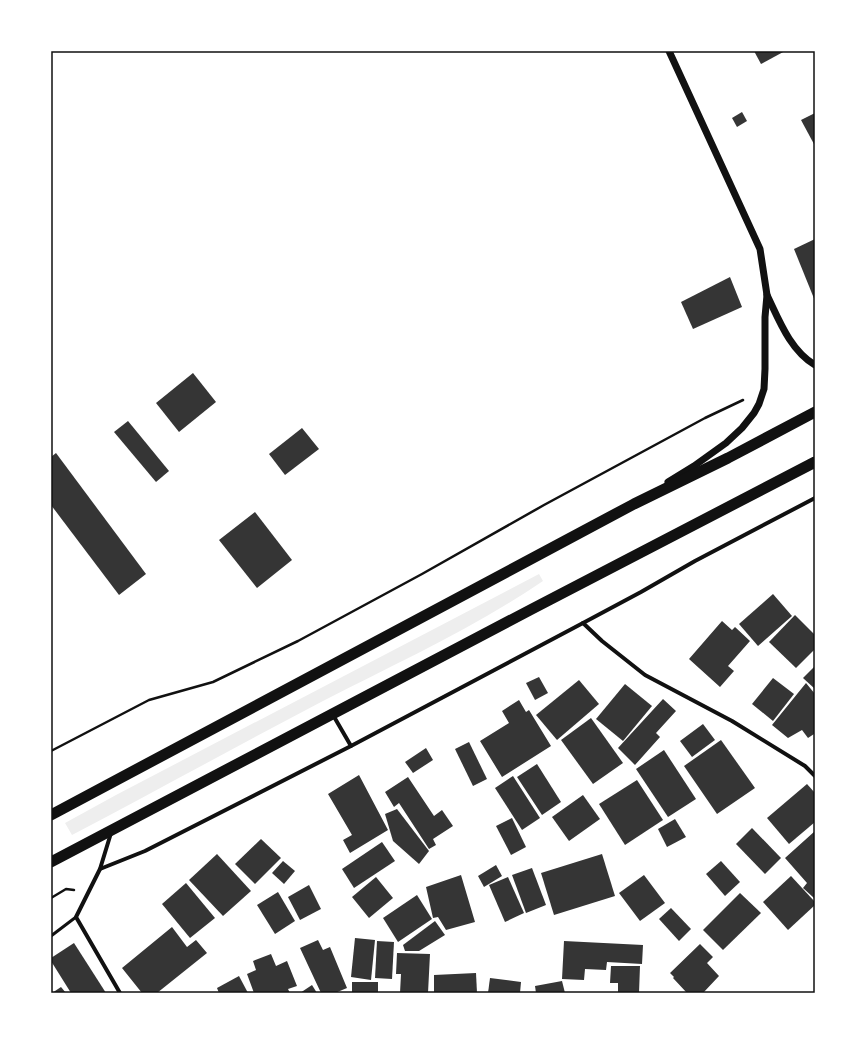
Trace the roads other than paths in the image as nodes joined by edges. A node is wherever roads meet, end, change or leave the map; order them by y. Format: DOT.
graph roads {
  1 [pos="669,51"];
  2 [pos="767,295"];
  3 [pos="815,364"];
  4 [pos="815,412"];
  5 [pos="815,462"];
  6 [pos="815,498"];
  7 [pos="634,504"];
  8 [pos="583,623"];
  9 [pos="332,714"];
  10 [pos="351,746"];
  11 [pos="815,776"];
  12 [pos="51,815"];
  13 [pos="112,828"];
  14 [pos="51,862"];
  15 [pos="100,869"];
  16 [pos="76,917"];
  17 [pos="51,936"];
  18 [pos="120,993"];
  1 -- 2 [label="street"];
  2 -- 3 [label="street"];
  2 -- 7 [label="street"];
  4 -- 7 [label="highway"];
  5 -- 9 [label="highway"];
  6 -- 8 [label="street"];
  7 -- 12 [label="highway"];
  8 -- 10 [label="street"];
  8 -- 11 [label="street"];
  9 -- 10 [label="street"];
  9 -- 13 [label="highway"];
  10 -- 15 [label="street"];
  13 -- 14 [label="highway"];
  13 -- 15 [label="street"];
  15 -- 16 [label="street"];
  16 -- 17 [label="lane"];
  16 -- 18 [label="street"];
}
